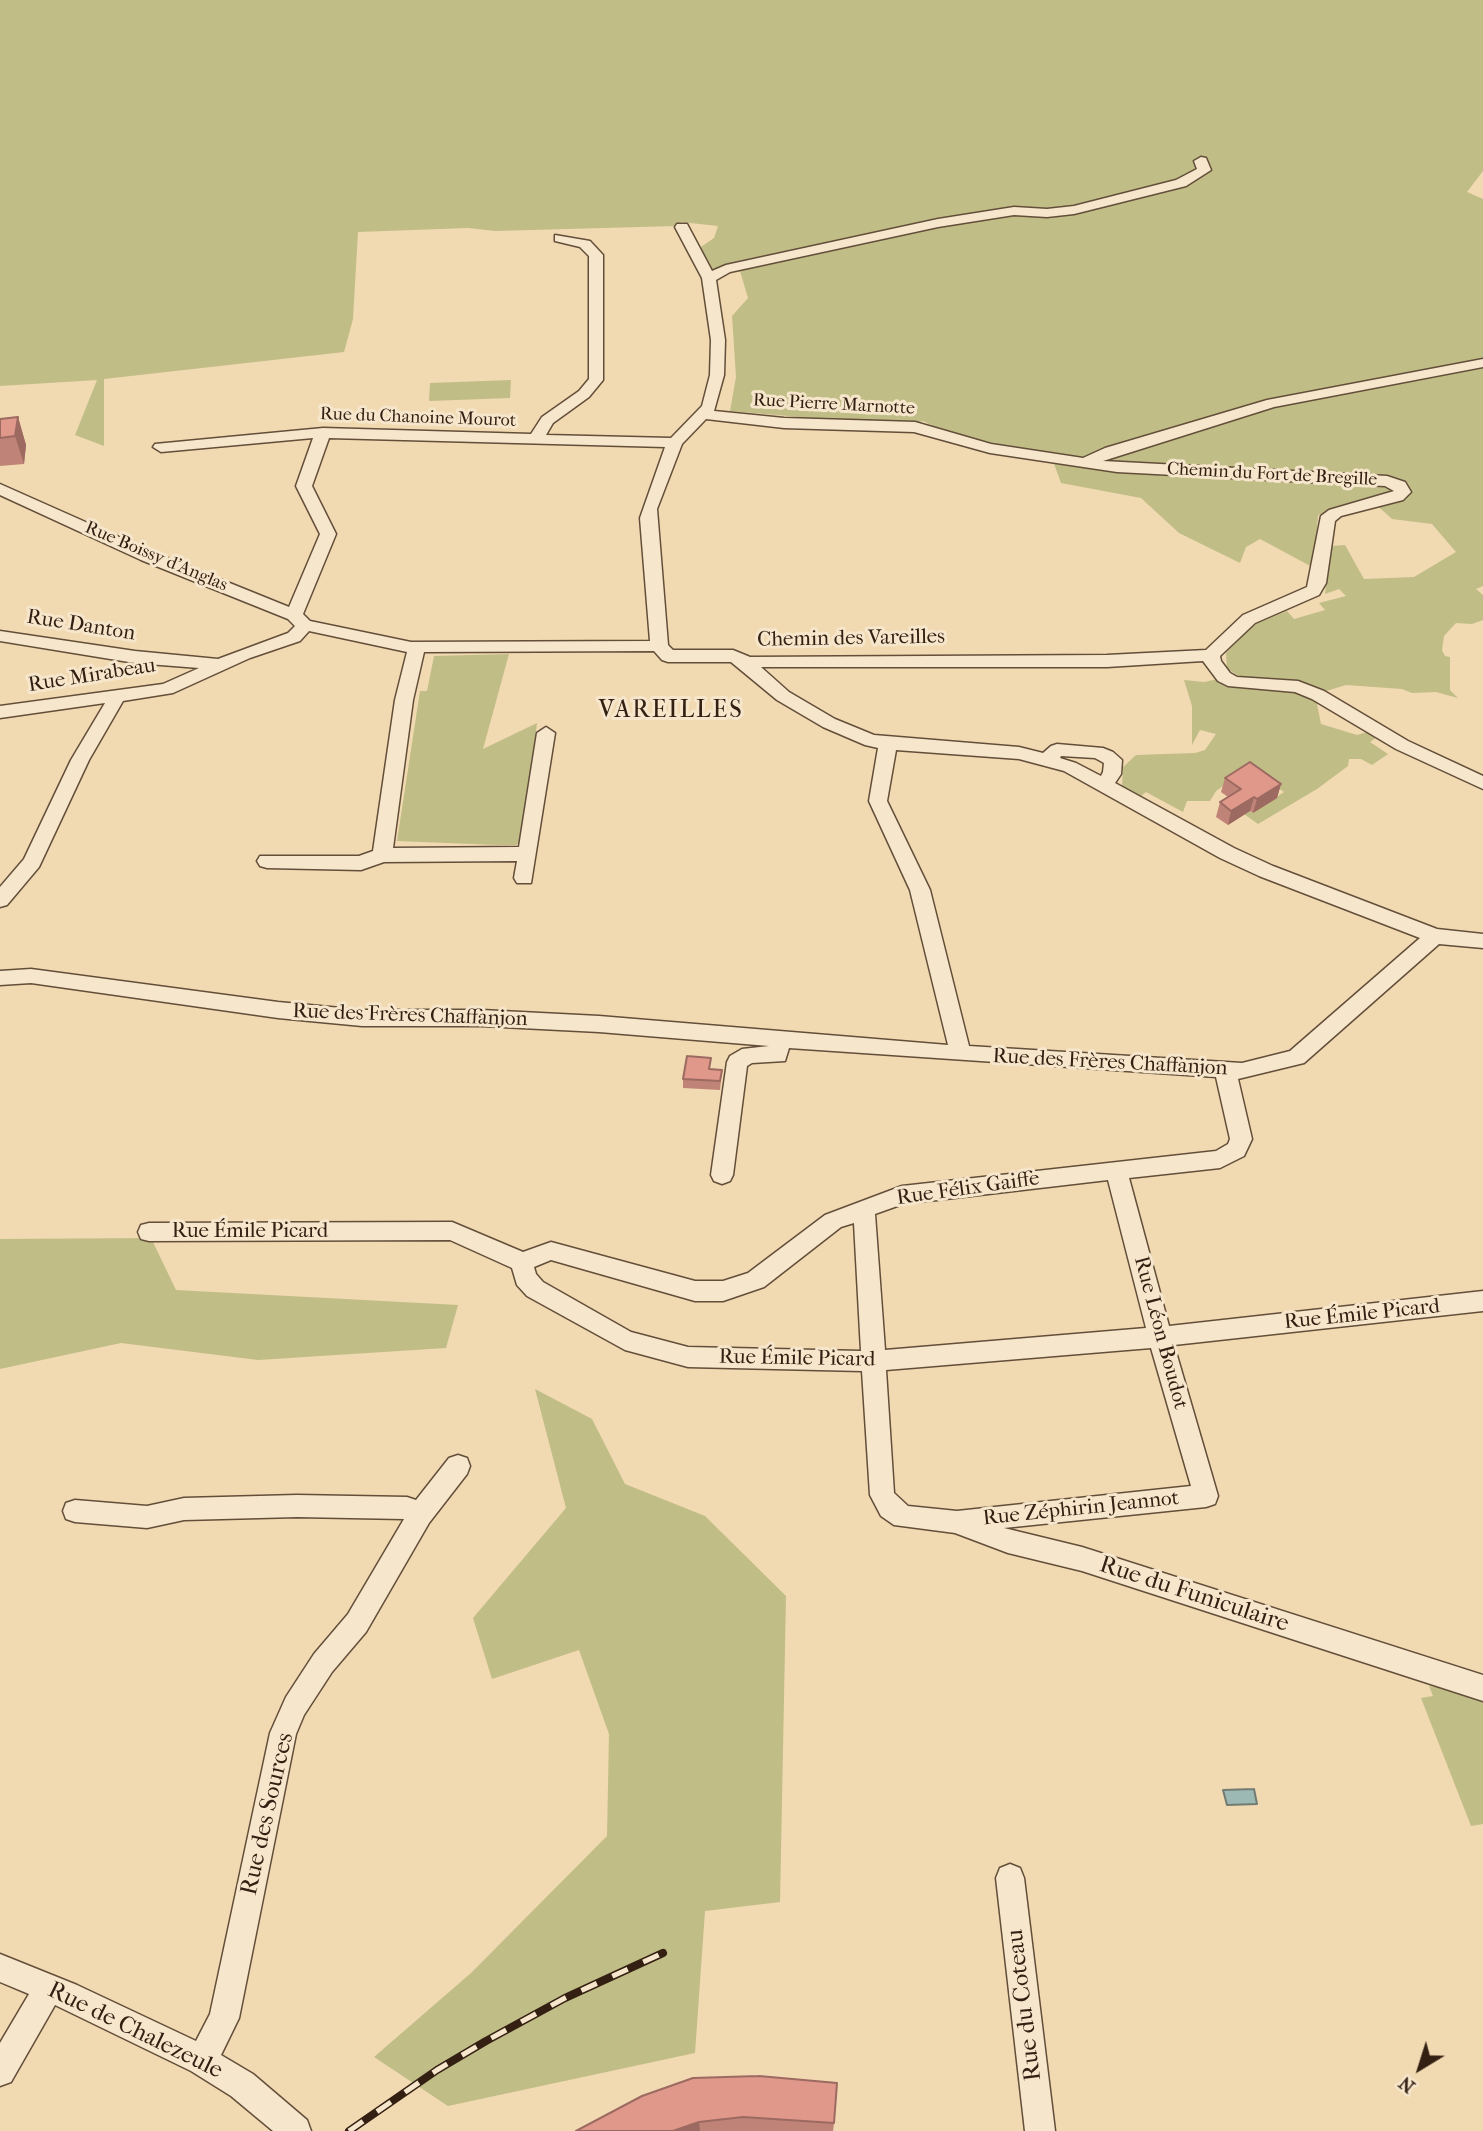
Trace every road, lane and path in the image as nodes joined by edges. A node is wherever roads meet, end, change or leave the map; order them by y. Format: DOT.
graph roads {
  1 [pos="1201,161"];
  2 [pos="682,227"];
  3 [pos="560,238"];
  4 [pos="709,278"];
  5 [pos="1483,363"];
  6 [pos="704,414"];
  7 [pos="323,433"];
  8 [pos="535,440"];
  9 [pos="674,443"];
  10 [pos="161,447"];
  11 [pos="1084,463"];
  12 [pos="0,489"];
  13 [pos="299,627"];
  14 [pos="0,636"];
  15 [pos="659,646"];
  16 [pos="417,648"];
  17 [pos="1211,655"];
  18 [pos="156,659"];
  19 [pos="746,663"];
  20 [pos="219,666"];
  21 [pos="167,688"];
  22 [pos="114,698"];
  23 [pos="0,712"];
  24 [pos="546,733"];
  25 [pos="888,744"];
  26 [pos="1048,759"];
  27 [pos="1483,783"];
  28 [pos="1104,784"];
  29 [pos="528,854"];
  30 [pos="382,855"];
  31 [pos="267,862"];
  32 [pos="524,878"];
  33 [pos="0,900"];
  34 [pos="1435,936"];
  35 [pos="1483,941"];
  36 [pos="0,978"];
  37 [pos="780,1040"];
  38 [pos="961,1054"];
  39 [pos="1225,1070"];
  40 [pos="1116,1169"];
  41 [pos="722,1175"];
  42 [pos="864,1209"];
  43 [pos="149,1232"];
  44 [pos="522,1262"];
  45 [pos="1483,1301"];
  46 [pos="1160,1337"];
  47 [pos="876,1361"];
  48 [pos="458,1466"];
  49 [pos="1206,1496"];
  50 [pos="75,1511"];
  51 [pos="421,1515"];
  52 [pos="955,1522"];
  53 [pos="1483,1688"];
  54 [pos="1010,1878"];
  55 [pos="0,1968"];
  56 [pos="49,1987"];
  57 [pos="202,2060"];
  58 [pos="0,2071"];
  59 [pos="296,2131"];
  60 [pos="1040,2131"];
  1 -- 4 [label="street"];
  2 -- 4 [label="street"];
  3 -- 8 [label="street"];
  4 -- 6 [label="street"];
  5 -- 11 [label="street, Chemin du Fort de Bregille"];
  6 -- 9 [label="street"];
  6 -- 11 [label="street, Rue Pierre Marnotte"];
  7 -- 8 [label="street, Rue du Chanoine Mourot"];
  7 -- 10 [label="street, Rue du Chanoine Mourot"];
  7 -- 13 [label="street"];
  8 -- 9 [label="street, Rue du Chanoine Mourot"];
  9 -- 15 [label="street"];
  11 -- 17 [label="street, Chemin du Fort de Bregille"];
  12 -- 13 [label="street, Rue Boissy d'Anglas"];
  13 -- 16 [label="street, Chemin des Vareilles"];
  13 -- 20 [label="street, Rue Mirabeau"];
  14 -- 18 [label="street, Rue Danton"];
  15 -- 16 [label="street, Chemin des Vareilles"];
  15 -- 19 [label="street, Chemin des Vareilles"];
  16 -- 30 [label="street"];
  17 -- 19 [label="street, Chemin des Vareilles"];
  17 -- 27 [label="street"];
  18 -- 20 [label="street, Rue Danton"];
  18 -- 21 [label="street, Rue Danton"];
  19 -- 25 [label="street"];
  20 -- 21 [label="street, Rue Mirabeau"];
  21 -- 22 [label="street, Rue Mirabeau"];
  22 -- 23 [label="street, Rue Mirabeau"];
  22 -- 33 [label="street"];
  24 -- 29 [label="street"];
  25 -- 26 [label="street"];
  25 -- 38 [label="street"];
  26 -- 28 [label="street"];
  26 -- 28 [label="street"];
  28 -- 34 [label="street"];
  29 -- 30 [label="street"];
  29 -- 32 [label="street"];
  30 -- 31 [label="street"];
  34 -- 35 [label="street"];
  34 -- 39 [label="street, Rue des Frères Chaffanjon"];
  36 -- 37 [label="street, Rue des Frères Chaffanjon"];
  37 -- 38 [label="street, Rue des Frères Chaffanjon"];
  37 -- 41 [label="street"];
  38 -- 39 [label="street, Rue des Frères Chaffanjon"];
  39 -- 40 [label="street, Rue Félix Gaiffe"];
  40 -- 42 [label="street, Rue Félix Gaiffe"];
  40 -- 46 [label="street, Rue Léon Boudot"];
  42 -- 44 [label="street, Rue Félix Gaiffe"];
  42 -- 47 [label="street"];
  43 -- 44 [label="street, Rue Émile Picard"];
  44 -- 47 [label="street, Rue Émile Picard"];
  45 -- 46 [label="street, Rue Émile Picard"];
  46 -- 47 [label="street, Rue Émile Picard"];
  46 -- 49 [label="street, Rue Léon Boudot"];
  47 -- 52 [label="street, Rue du Funiculaire"];
  48 -- 51 [label="street, Rue des Sources"];
  49 -- 52 [label="street, Rue Zéphirin Jeannot"];
  50 -- 51 [label="street"];
  51 -- 57 [label="street, Rue des Sources"];
  52 -- 53 [label="street, Rue du Funiculaire"];
  54 -- 60 [label="street, Rue du Coteau"];
  55 -- 56 [label="street, Rue de Chalezeule"];
  56 -- 57 [label="street, Rue de Chalezeule"];
  56 -- 58 [label="street"];
  57 -- 59 [label="street, Rue de Chalezeule"];
}
